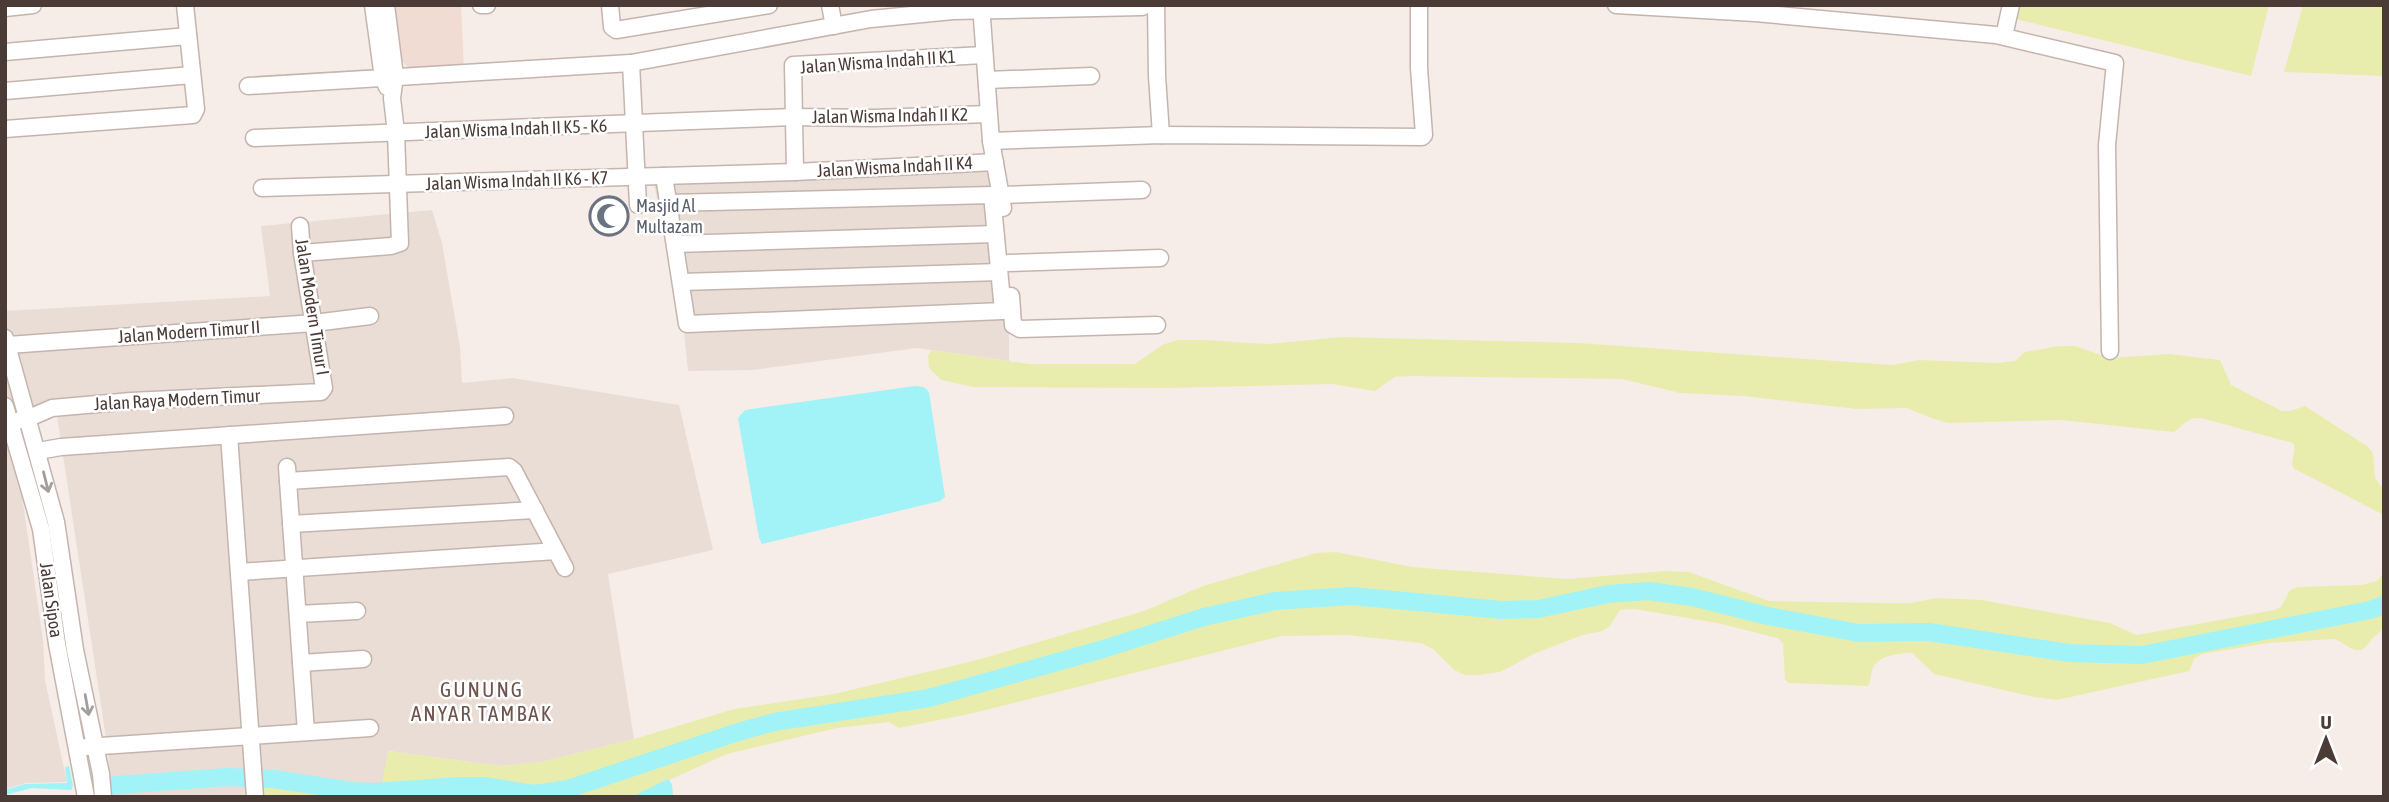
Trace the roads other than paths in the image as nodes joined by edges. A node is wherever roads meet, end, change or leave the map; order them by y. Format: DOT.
graph roads {
  1 [pos="33,5"];
  2 [pos="186,5"];
  3 [pos="373,5"];
  4 [pos="386,5"];
  5 [pos="481,5"];
  6 [pos="487,5"];
  7 [pos="610,5"];
  8 [pos="769,5"];
  9 [pos="830,5"];
  10 [pos="1419,5"];
  11 [pos="1616,5"];
  12 [pos="2011,5"];
  13 [pos="1146,6"];
  14 [pos="5,8"];
  15 [pos="981,8"];
  16 [pos="1756,9"];
  17 [pos="834,26"];
  18 [pos="188,36"];
  19 [pos="2004,36"];
  20 [pos="5,52"];
  21 [pos="984,55"];
  22 [pos="631,63"];
  23 [pos="192,75"];
  24 [pos="1091,76"];
  25 [pos="389,77"];
  26 [pos="987,80"];
  27 [pos="248,86"];
  28 [pos="5,91"];
  29 [pos="988,114"];
  30 [pos="793,117"];
  31 [pos="635,124"];
  32 [pos="5,129"];
  33 [pos="396,134"];
  34 [pos="1161,135"];
  35 [pos="254,138"];
  36 [pos="991,141"];
  37 [pos="995,162"];
  38 [pos="795,172"];
  39 [pos="664,176"];
  40 [pos="636,177"];
  41 [pos="262,188"];
  42 [pos="1142,190"];
  43 [pos="398,192"];
  44 [pos="1001,195"];
  45 [pos="668,203"];
  46 [pos="638,205"];
  47 [pos="300,226"];
  48 [pos="995,234"];
  49 [pos="675,244"];
  50 [pos="302,253"];
  51 [pos="1160,258"];
  52 [pos="1003,267"];
  53 [pos="681,282"];
  54 [pos="370,316"];
  55 [pos="314,323"];
  56 [pos="1157,325"];
  57 [pos="7,341"];
  58 [pos="2110,351"];
  59 [pos="324,388"];
  60 [pos="5,406"];
  61 [pos="505,416"];
  62 [pos="29,418"];
  63 [pos="8,423"];
  64 [pos="229,435"];
  65 [pos="38,452"];
  66 [pos="535,510"];
  67 [pos="291,524"];
  68 [pos="556,551"];
  69 [pos="294,568"];
  70 [pos="565,568"];
  71 [pos="239,572"];
  72 [pos="358,611"];
  73 [pos="298,614"];
  74 [pos="363,659"];
  75 [pos="301,663"];
  76 [pos="370,729"];
  77 [pos="306,732"];
  78 [pos="251,736"];
  79 [pos="94,745"];
  80 [pos="77,748"];
  81 [pos="86,797"];
  82 [pos="103,797"];
  83 [pos="255,797"];
  1 -- 14 [label="street"];
  2 -- 18 [label="street"];
  3 -- 25 [label="street"];
  4 -- 25 [label="street"];
  5 -- 6 [label="street"];
  7 -- 8 [label="street"];
  9 -- 17 [label="street"];
  10 -- 34 [label="street"];
  11 -- 16 [label="street"];
  12 -- 19 [label="street"];
  13 -- 15 [label="street"];
  13 -- 34 [label="street"];
  15 -- 17 [label="street"];
  15 -- 21 [label="street"];
  16 -- 19 [label="street"];
  17 -- 22 [label="street"];
  18 -- 20 [label="street"];
  18 -- 23 [label="street"];
  19 -- 58 [label="street"];
  21 -- 26 [label="street"];
  21 -- 30 [label="street, Jalan Wisma Indah II K1"];
  22 -- 25 [label="street"];
  22 -- 31 [label="street"];
  23 -- 28 [label="street"];
  23 -- 32 [label="street"];
  24 -- 26 [label="street"];
  25 -- 27 [label="street"];
  25 -- 33 [label="street"];
  26 -- 29 [label="street"];
  29 -- 30 [label="street, Jalan Wisma Indah II K2"];
  29 -- 36 [label="street"];
  30 -- 31 [label="street, Jalan Wisma Indah II K2"];
  30 -- 38 [label="street, Jalan Wisma Indah II K1"];
  31 -- 33 [label="street, Jalan Wisma Indah II K5 - K6"];
  31 -- 40 [label="street"];
  33 -- 35 [label="street, Jalan Wisma Indah II K5 - K6"];
  33 -- 43 [label="street"];
  34 -- 36 [label="street"];
  36 -- 37 [label="street"];
  37 -- 38 [label="street, Jalan Wisma Indah II K4"];
  37 -- 44 [label="street"];
  38 -- 39 [label="street, Jalan Wisma Indah II K4"];
  39 -- 40 [label="street, Jalan Wisma Indah II K6 - K7"];
  39 -- 45 [label="street"];
  40 -- 43 [label="street, Jalan Wisma Indah II K6 - K7"];
  40 -- 46 [label="street"];
  41 -- 43 [label="street, Jalan Wisma Indah II K6 - K7"];
  42 -- 44 [label="street"];
  43 -- 50 [label="street"];
  44 -- 52 [label="street"];
  45 -- 48 [label="street"];
  45 -- 49 [label="street"];
  47 -- 50 [label="street, Jalan Modern Timur I"];
  48 -- 49 [label="street"];
  48 -- 52 [label="street"];
  49 -- 53 [label="street"];
  50 -- 55 [label="street, Jalan Modern Timur I"];
  51 -- 52 [label="street"];
  52 -- 53 [label="street"];
  52 -- 53 [label="street"];
  52 -- 56 [label="street"];
  54 -- 55 [label="street, Jalan Modern Timur II"];
  55 -- 57 [label="street, Jalan Modern Timur II"];
  55 -- 59 [label="street, Jalan Modern Timur I"];
  57 -- 62 [label="street"];
  59 -- 62 [label="street, Jalan Raya Modern Timur"];
  60 -- 63 [label="street, Jalan Sipoa"];
  61 -- 64 [label="street"];
  62 -- 63 [label="street, Jalan Raya Modern Timur"];
  62 -- 65 [label="street"];
  63 -- 80 [label="street, Jalan Sipoa"];
  64 -- 65 [label="street"];
  64 -- 71 [label="street"];
  65 -- 79 [label="street, one-way"];
  66 -- 67 [label="street"];
  66 -- 67 [label="street"];
  66 -- 68 [label="street"];
  67 -- 69 [label="street"];
  68 -- 69 [label="street"];
  68 -- 70 [label="street"];
  69 -- 71 [label="street"];
  69 -- 73 [label="street"];
  71 -- 78 [label="street"];
  72 -- 73 [label="street"];
  73 -- 75 [label="street"];
  74 -- 75 [label="street"];
  75 -- 77 [label="street"];
  76 -- 77 [label="street"];
  77 -- 78 [label="street"];
  78 -- 79 [label="street"];
  78 -- 83 [label="street"];
  79 -- 80 [label="street"];
  79 -- 82 [label="street"];
  80 -- 81 [label="street, Jalan Sipoa"];
}
